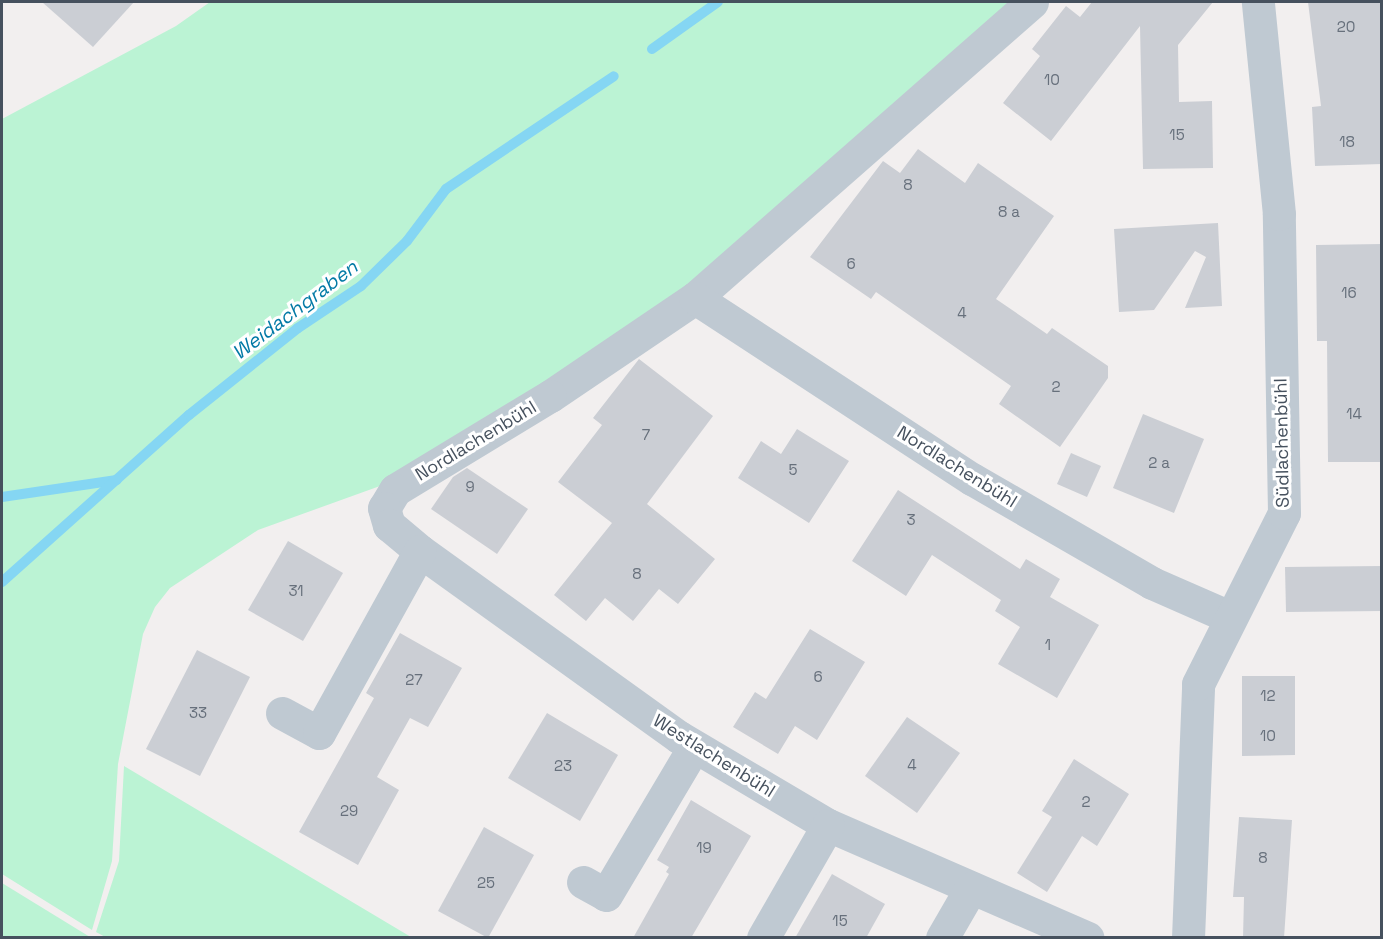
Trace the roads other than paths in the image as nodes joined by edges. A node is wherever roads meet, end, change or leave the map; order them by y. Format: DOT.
graph roads {
  1 [pos="1032,2"];
  2 [pos="1258,2"];
  3 [pos="695,298"];
  4 [pos="384,508"];
  5 [pos="420,551"];
  6 [pos="1230,617"];
  7 [pos="282,713"];
  8 [pos="694,747"];
  9 [pos="828,825"];
  10 [pos="583,882"];
  11 [pos="971,888"];
  12 [pos="763,938"];
  13 [pos="942,938"];
  14 [pos="1088,938"];
  15 [pos="1188,938"];
  1 -- 3 [label="street, Nordlachenbühl"];
  2 -- 6 [label="street, Südlachenbühl"];
  3 -- 4 [label="street, Nordlachenbühl"];
  3 -- 6 [label="street, Nordlachenbühl"];
  4 -- 5 [label="street, Westlachenbühl"];
  5 -- 7 [label="street"];
  5 -- 8 [label="street, Westlachenbühl"];
  6 -- 15 [label="street, Südlachenbühl"];
  8 -- 9 [label="street, Westlachenbühl"];
  8 -- 10 [label="street"];
  9 -- 11 [label="street, Westlachenbühl"];
  9 -- 12 [label="street"];
  11 -- 13 [label="street"];
  11 -- 14 [label="street, Westlachenbühl"];
}
